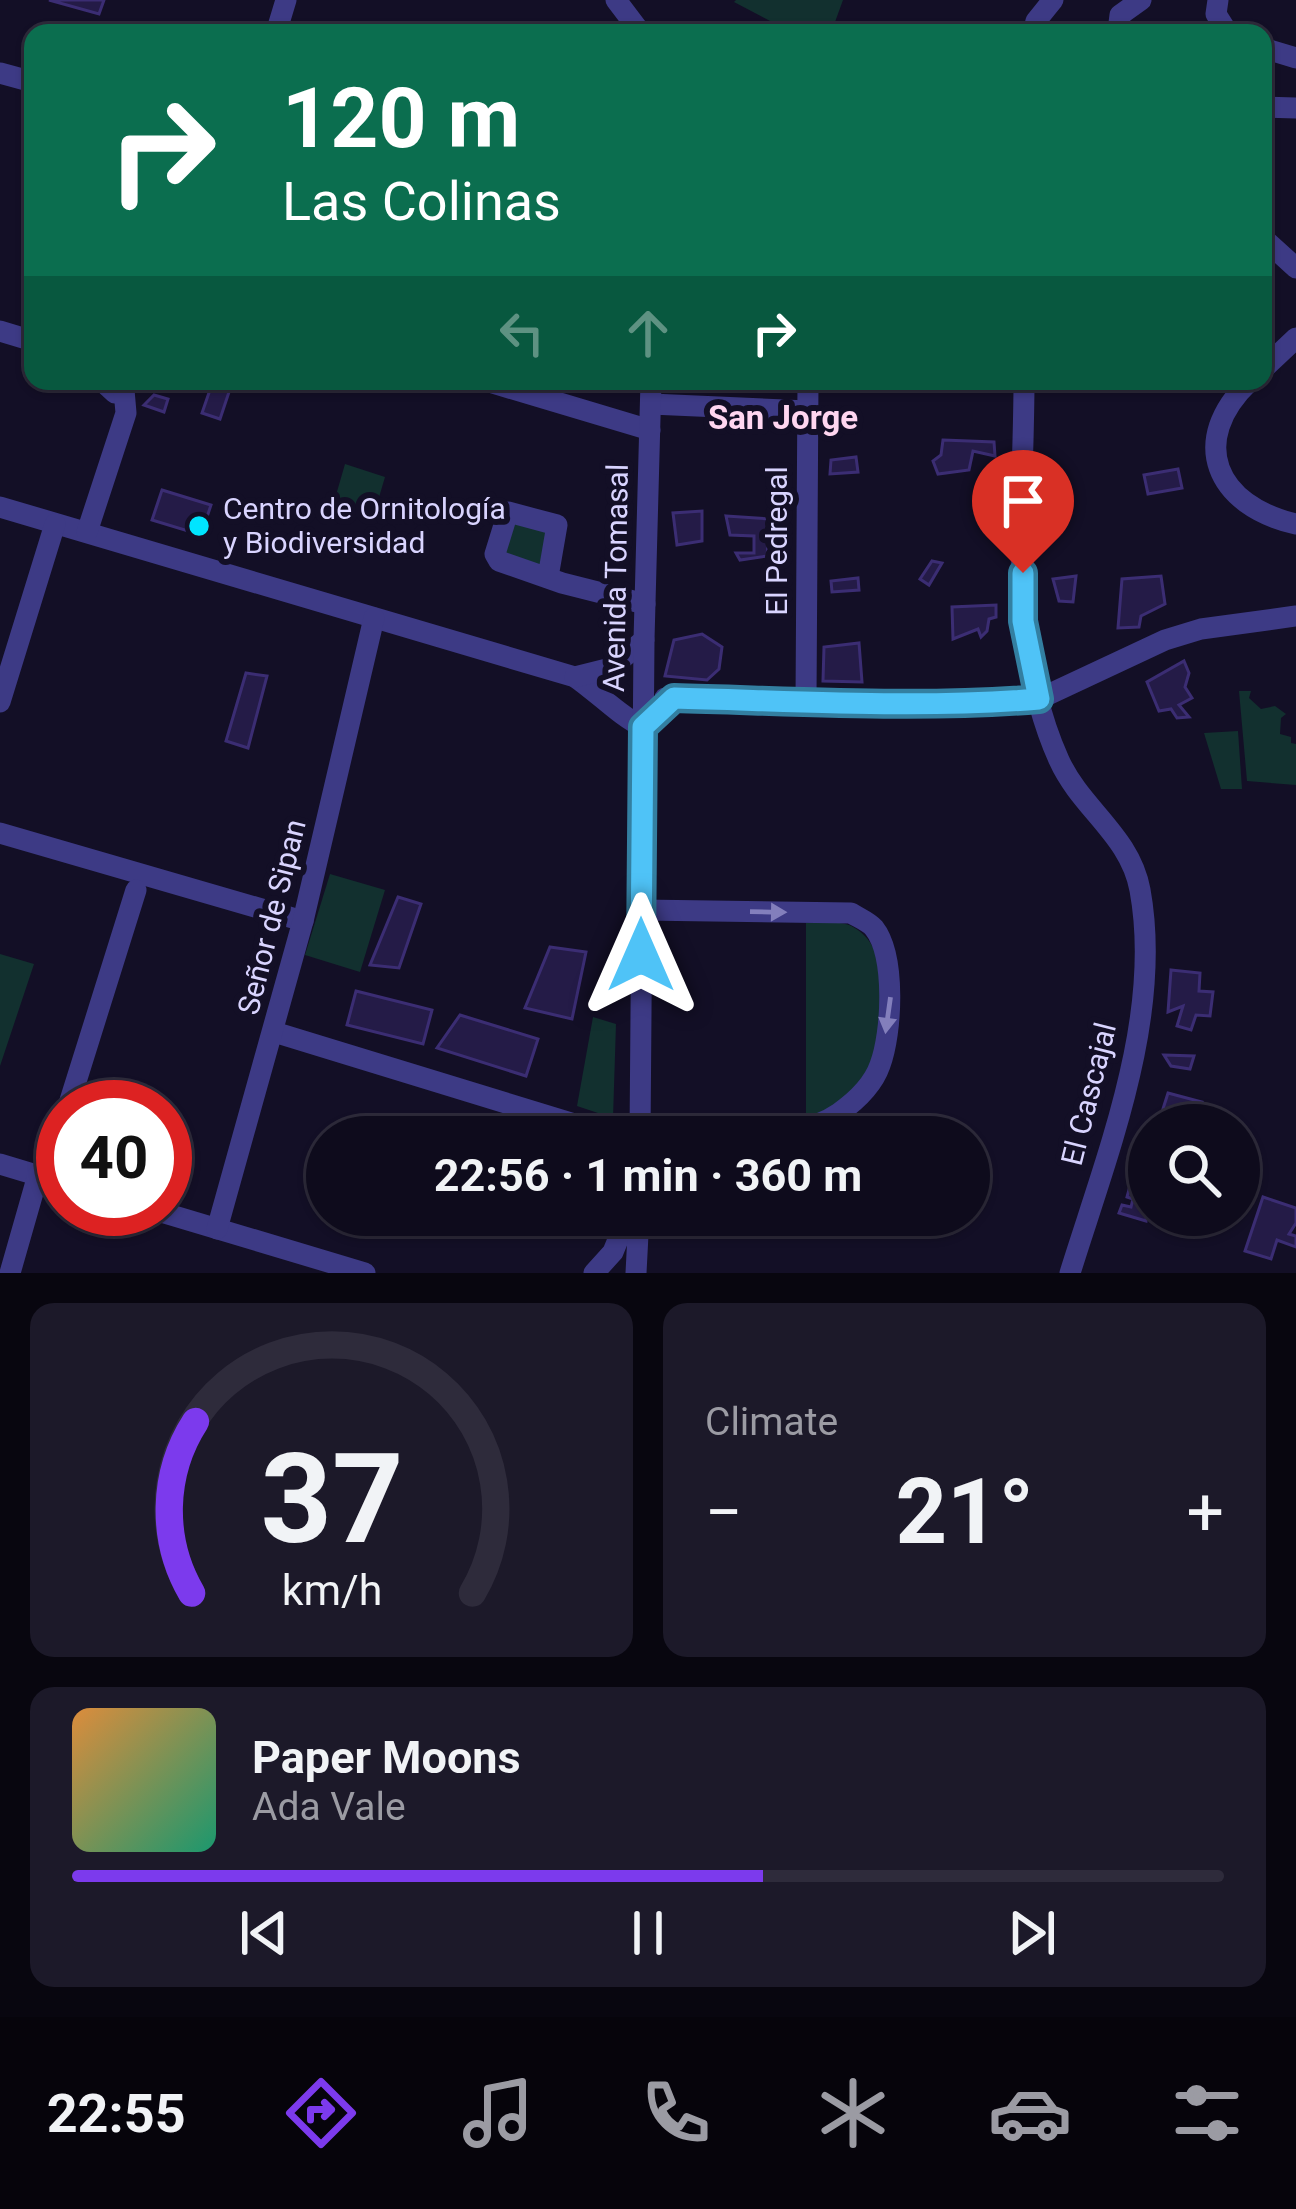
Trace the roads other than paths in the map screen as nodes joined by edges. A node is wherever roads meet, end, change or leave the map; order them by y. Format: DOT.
graph roads {
  1 [pos="648,0"];
  2 [pos="1053,0"];
  3 [pos="1141,0"];
  4 [pos="629,16"];
  5 [pos="1035,24"];
  6 [pos="1120,24"];
  7 [pos="1272,245"];
  8 [pos="1296,268"];
  9 [pos="1296,338"];
  10 [pos="1272,361"];
  11 [pos="120,390"];
  12 [pos="516,390"];
  13 [pos="808,390"];
  14 [pos="1024,390"];
  15 [pos="1242,390"];
  16 [pos="651,393"];
  17 [pos="807,410"];
  18 [pos="650,430"];
  19 [pos="0,507"];
  20 [pos="55,524"];
  21 [pos="1296,524"];
  22 [pos="86,532"];
  23 [pos="548,577"];
  24 [pos="645,604"];
  25 [pos="1296,616"];
  26 [pos="374,617"];
  27 [pos="644,640"];
  28 [pos="575,677"];
  29 [pos="643,697"];
  30 [pos="674,698"];
  31 [pos="1039,699"];
  32 [pos="806,701"];
  33 [pos="0,702"];
  34 [pos="643,727"];
  35 [pos="0,833"];
  36 [pos="136,890"];
  37 [pos="642,910"];
  38 [pos="304,920"];
  39 [pos="274,1032"];
  40 [pos="76,1080"];
  41 [pos="548,1116"];
  42 [pos="640,1116"];
  43 [pos="836,1116"];
  44 [pos="0,1164"];
  45 [pos="36,1175"];
  46 [pos="36,1210"];
  47 [pos="192,1221"];
  48 [pos="217,1228"];
  49 [pos="619,1236"];
  50 [pos="638,1236"];
  51 [pos="10,1273"];
  52 [pos="365,1273"];
  53 [pos="594,1273"];
  54 [pos="637,1273"];
  55 [pos="1070,1273"];
  1 -- 4 [label="street"];
  2 -- 5 [label="street"];
  3 -- 6 [label="street"];
  7 -- 8 [label="street"];
  9 -- 10 [label="street"];
  11 -- 22 [label="street"];
  12 -- 18 [label="street"];
  13 -- 17 [label="street, El Pedregal"];
  14 -- 31 [label="street, El Cascajal"];
  15 -- 21 [label="street"];
  16 -- 17 [label="street"];
  16 -- 18 [label="street, Avenida Tomasal"];
  17 -- 32 [label="street, El Pedregal"];
  18 -- 24 [label="street, Avenida Tomasal"];
  19 -- 20 [label="street"];
  20 -- 22 [label="street"];
  20 -- 33 [label="street"];
  22 -- 26 [label="street"];
  23 -- 24 [label="street"];
  24 -- 27 [label="street, Avenida Tomasal"];
  25 -- 31 [label="street"];
  26 -- 28 [label="street"];
  26 -- 38 [label="street, Señor de Sipan"];
  27 -- 28 [label="street"];
  27 -- 29 [label="street, Avenida Tomasal"];
  28 -- 34 [label="street"];
  29 -- 30 [label="street"];
  29 -- 34 [label="street, Avenida Tomasal"];
  30 -- 32 [label="street"];
  30 -- 34 [label="street"];
  31 -- 32 [label="street"];
  31 -- 55 [label="street, El Cascajal"];
  34 -- 37 [label="street, Avenida Tomasal"];
  35 -- 38 [label="street"];
  36 -- 40 [label="street"];
  37 -- 42 [label="street, Avenida Tomasal"];
  37 -- 43 [label="street, one-way"];
  38 -- 39 [label="street, Señor de Sipan"];
  39 -- 41 [label="street"];
  39 -- 48 [label="street, Señor de Sipan"];
  44 -- 45 [label="street"];
  46 -- 51 [label="street"];
  47 -- 48 [label="street"];
  48 -- 52 [label="street"];
  49 -- 53 [label="street"];
  50 -- 54 [label="street"];
}
